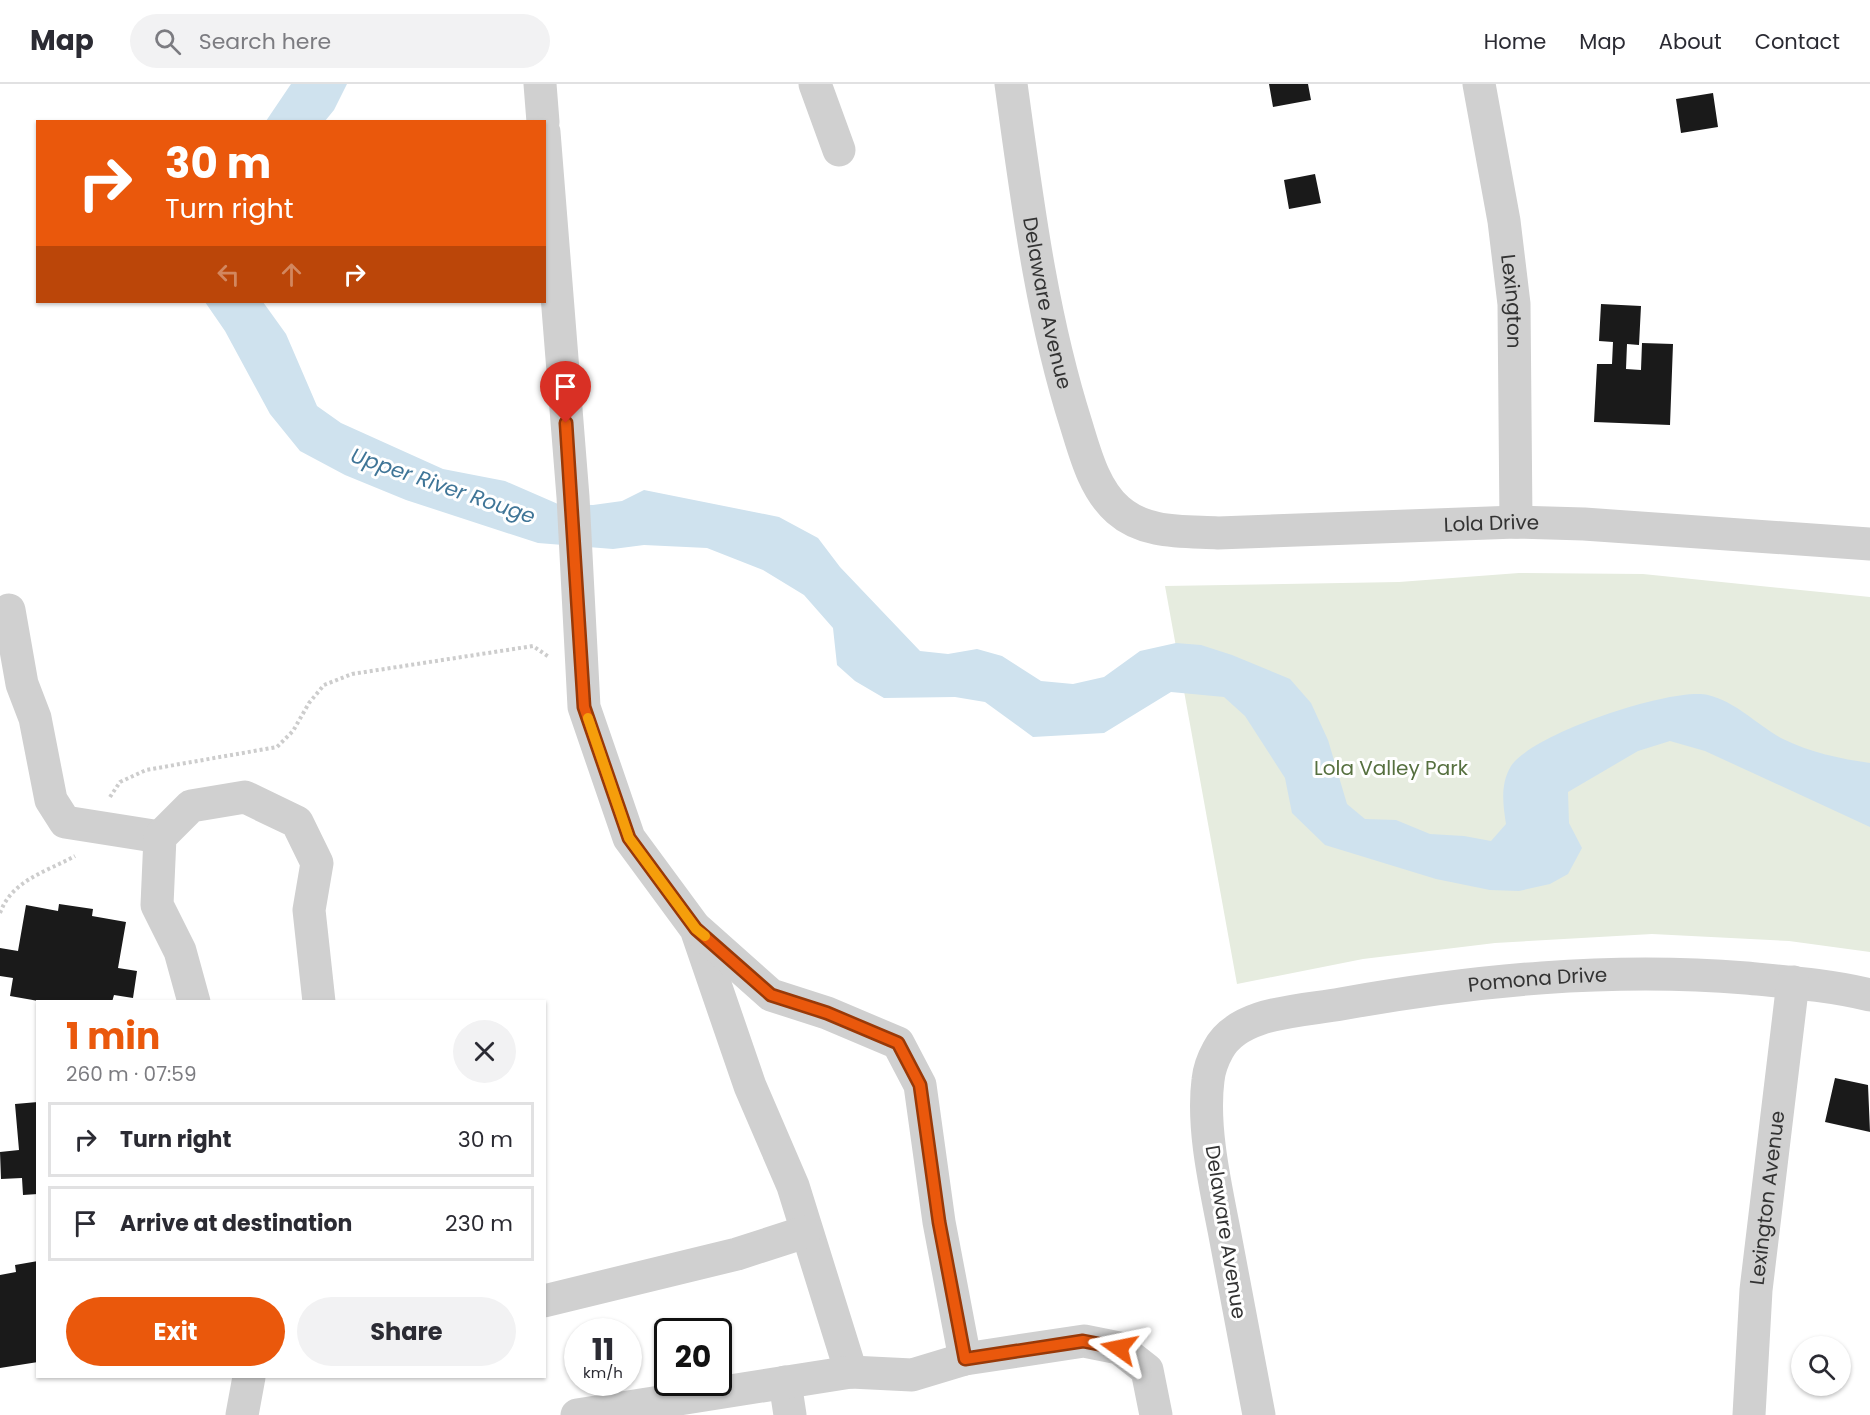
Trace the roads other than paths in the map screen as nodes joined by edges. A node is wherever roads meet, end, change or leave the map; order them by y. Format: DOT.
graph roads {
  1 [pos="540,84"];
  2 [pos="815,84"];
  3 [pos="1011,84"];
  4 [pos="1479,84"];
  5 [pos="543,120"];
  6 [pos="839,150"];
  7 [pos="546,157"];
  8 [pos="1118,510"];
  9 [pos="1516,522"];
  10 [pos="1870,544"];
  11 [pos="9,610"];
  12 [pos="11,685"];
  13 [pos="160,837"];
  14 [pos="696,929"];
  15 [pos="1793,982"];
  16 [pos="1870,995"];
  17 [pos="193,1000"];
  18 [pos="319,1000"];
  19 [pos="1218,1049"];
  20 [pos="806,1232"];
  21 [pos="546,1301"];
  22 [pos="965,1359"];
  23 [pos="851,1372"];
  24 [pos="249,1378"];
  25 [pos="785,1382"];
  26 [pos="242,1415"];
  27 [pos="577,1415"];
  28 [pos="790,1415"];
  29 [pos="1156,1415"];
  30 [pos="1259,1415"];
  31 [pos="1749,1415"];
  1 -- 5 [label="street"];
  2 -- 6 [label="street"];
  3 -- 8 [label="street, Delaware Avenue"];
  4 -- 9 [label="street, Lexington"];
  7 -- 14 [label="street"];
  8 -- 9 [label="street, Lola Drive"];
  9 -- 10 [label="street, Lola Drive"];
  11 -- 12 [label="street"];
  12 -- 13 [label="street"];
  13 -- 17 [label="street"];
  13 -- 18 [label="street"];
  14 -- 20 [label="street"];
  14 -- 22 [label="street"];
  15 -- 16 [label="street, Pomona Drive"];
  15 -- 19 [label="street, Pomona Drive"];
  15 -- 31 [label="street, Lexington Avenue"];
  19 -- 30 [label="street, Delaware Avenue"];
  20 -- 21 [label="street"];
  20 -- 23 [label="street"];
  22 -- 23 [label="street"];
  22 -- 29 [label="street"];
  23 -- 25 [label="street"];
  24 -- 26 [label="street"];
  25 -- 27 [label="street"];
  25 -- 28 [label="street"];
}
